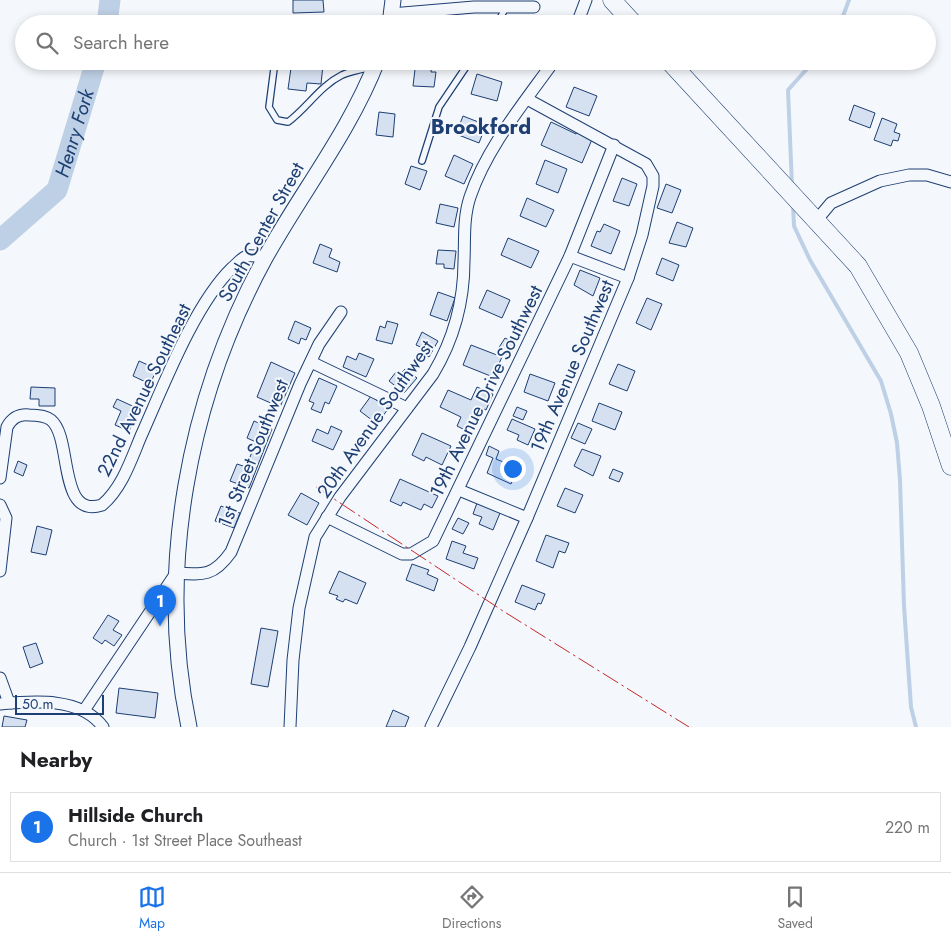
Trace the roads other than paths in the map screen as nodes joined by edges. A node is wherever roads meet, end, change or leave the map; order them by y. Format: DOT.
graph roads {
  1 [pos="586,0"];
  2 [pos="612,0"];
  3 [pos="506,7"];
  4 [pos="534,7"];
  5 [pos="391,15"];
  6 [pos="502,15"];
  7 [pos="580,15"];
  8 [pos="626,15"];
  9 [pos="274,70"];
  10 [pos="360,70"];
  11 [pos="374,70"];
  12 [pos="464,70"];
  13 [pos="548,70"];
  14 [pos="677,70"];
  15 [pos="527,99"];
  16 [pos="614,146"];
  17 [pos="422,161"];
  18 [pos="951,182"];
  19 [pos="815,222"];
  20 [pos="570,256"];
  21 [pos="266,257"];
  22 [pos="628,278"];
  23 [pos="341,312"];
  24 [pos="311,362"];
  25 [pos="407,408"];
  26 [pos="951,466"];
  27 [pos="0,478"];
  28 [pos="459,490"];
  29 [pos="0,505"];
  30 [pos="327,517"];
  31 [pos="527,518"];
  32 [pos="0,571"];
  33 [pos="176,572"];
  34 [pos="0,678"];
  35 [pos="6,704"];
  36 [pos="85,709"];
  37 [pos="103,727"];
  38 [pos="189,727"];
  39 [pos="290,727"];
  40 [pos="431,727"];
  1 -- 7 [label="street"];
  2 -- 8 [label="main road"];
  3 -- 4 [label="street"];
  3 -- 5 [label="street"];
  3 -- 6 [label="lane"];
  9 -- 10 [label="lane"];
  11 -- 21 [label="street, South Center Street"];
  12 -- 17 [label="lane"];
  13 -- 15 [label="street, 20th Avenue Southwest"];
  14 -- 19 [label="main road"];
  15 -- 16 [label="street, 19th Avenue Southwest"];
  15 -- 25 [label="street, 20th Avenue Southwest"];
  16 -- 20 [label="street, 19th Avenue Drive Southwest"];
  16 -- 22 [label="street, 19th Avenue Southwest"];
  18 -- 19 [label="street"];
  19 -- 26 [label="main road"];
  20 -- 22 [label="street"];
  20 -- 28 [label="street, 19th Avenue Drive Southwest"];
  21 -- 27 [label="street, 22nd Avenue Southeast"];
  21 -- 33 [label="street, South Center Street"];
  22 -- 31 [label="street, 19th Avenue Southwest"];
  23 -- 24 [label="street, 1st Street Southwest"];
  24 -- 25 [label="street"];
  24 -- 33 [label="street, 1st Street Southwest"];
  25 -- 30 [label="street, 20th Avenue Southwest"];
  28 -- 30 [label="street, 19th Avenue Drive Southwest"];
  28 -- 31 [label="street"];
  29 -- 32 [label="street"];
  30 -- 39 [label="street, 20th Avenue Southwest"];
  31 -- 40 [label="street, 19th Avenue Southwest"];
  33 -- 36 [label="street"];
  33 -- 38 [label="street, South Center Street"];
  34 -- 35 [label="street"];
  35 -- 36 [label="street"];
  36 -- 37 [label="street"];
}
